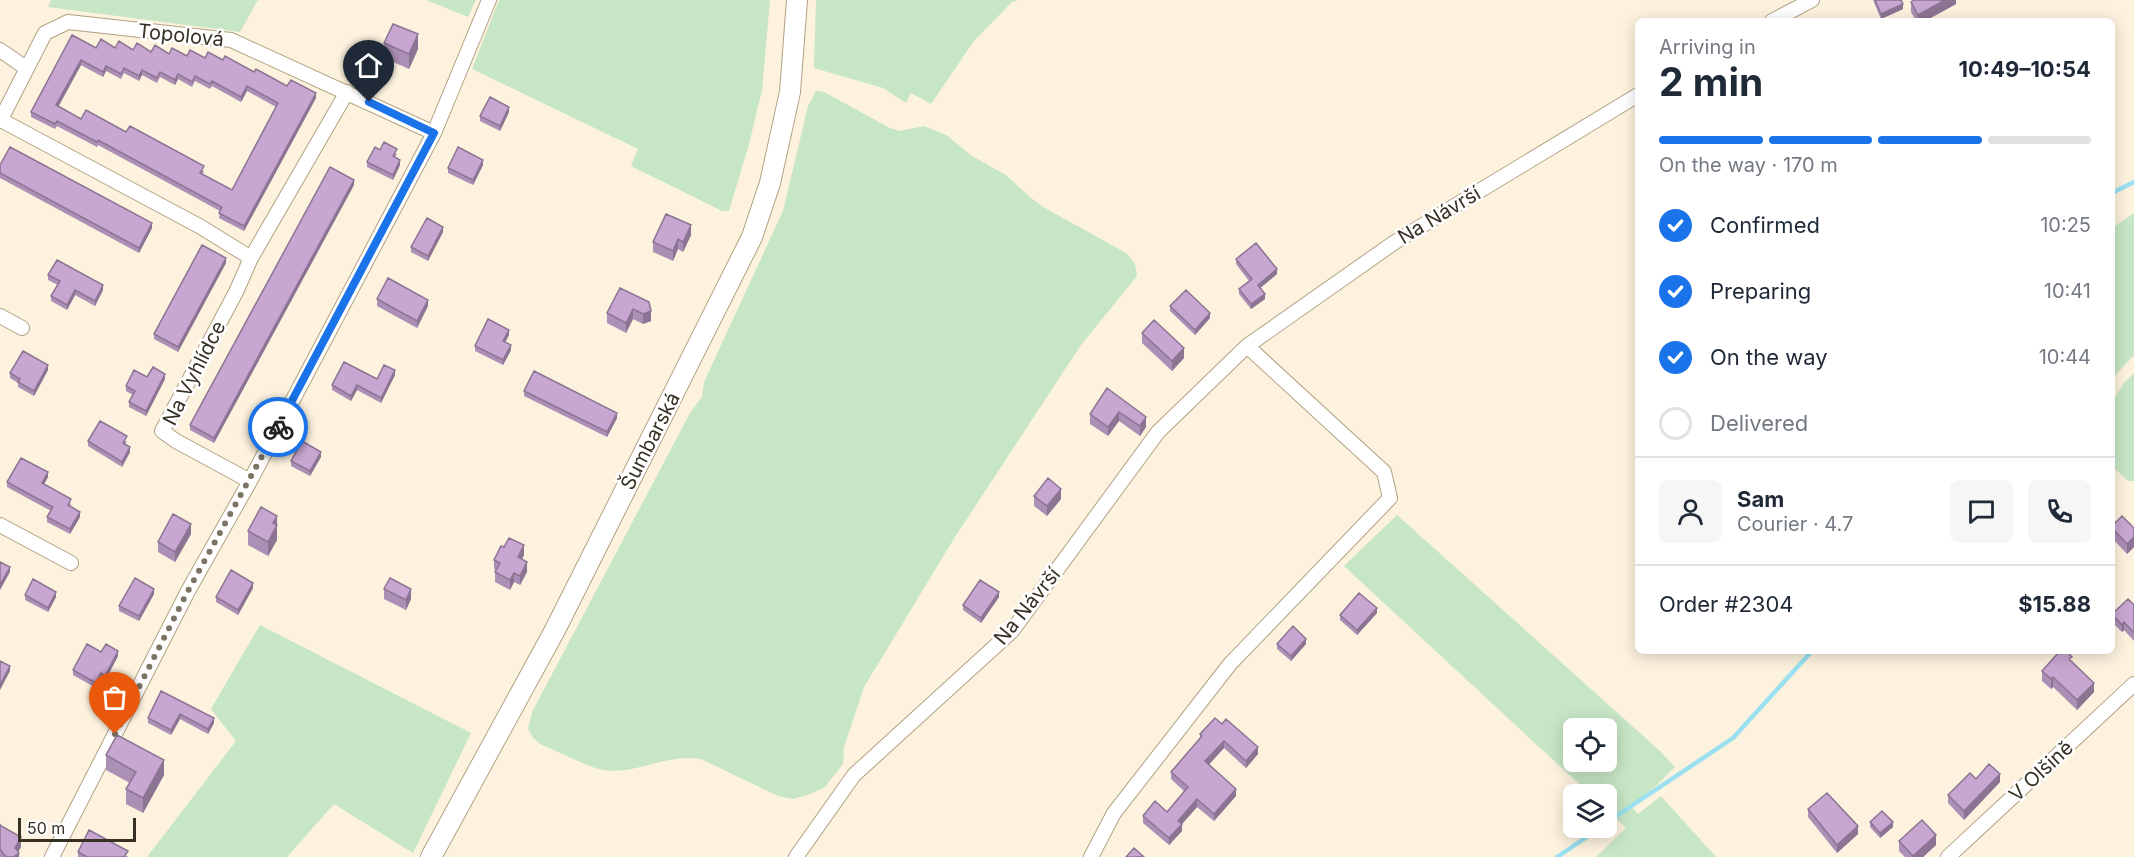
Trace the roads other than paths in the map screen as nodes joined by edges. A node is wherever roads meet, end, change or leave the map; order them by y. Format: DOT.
graph roads {
  1 [pos="489,0"];
  2 [pos="797,0"];
  3 [pos="1812,0"];
  4 [pos="1778,18"];
  5 [pos="0,50"];
  6 [pos="26,68"];
  7 [pos="347,92"];
  8 [pos="1635,97"];
  9 [pos="0,120"];
  10 [pos="434,133"];
  11 [pos="252,258"];
  12 [pos="0,316"];
  13 [pos="22,328"];
  14 [pos="1248,346"];
  15 [pos="250,481"];
  16 [pos="0,525"];
  17 [pos="71,563"];
  18 [pos="2134,684"];
  19 [pos="52,857"];
  20 [pos="431,857"];
  21 [pos="796,857"];
  22 [pos="1091,857"];
  23 [pos="1948,857"];
  1 -- 10 [label="street"];
  2 -- 20 [label="street, Šumbarská"];
  3 -- 4 [label="street"];
  5 -- 6 [label="street"];
  6 -- 7 [label="street, Topolová"];
  6 -- 9 [label="street, Topolová"];
  7 -- 10 [label="street, Topolová"];
  7 -- 11 [label="street, Na Vyhlídce"];
  8 -- 14 [label="street, Na Návrší"];
  9 -- 11 [label="street"];
  10 -- 15 [label="street"];
  11 -- 15 [label="street, Na Vyhlídce"];
  12 -- 13 [label="street"];
  14 -- 21 [label="street, Na Návrší"];
  14 -- 22 [label="street"];
  15 -- 19 [label="street"];
  16 -- 17 [label="street"];
  18 -- 23 [label="street, V Olšině"];
}
